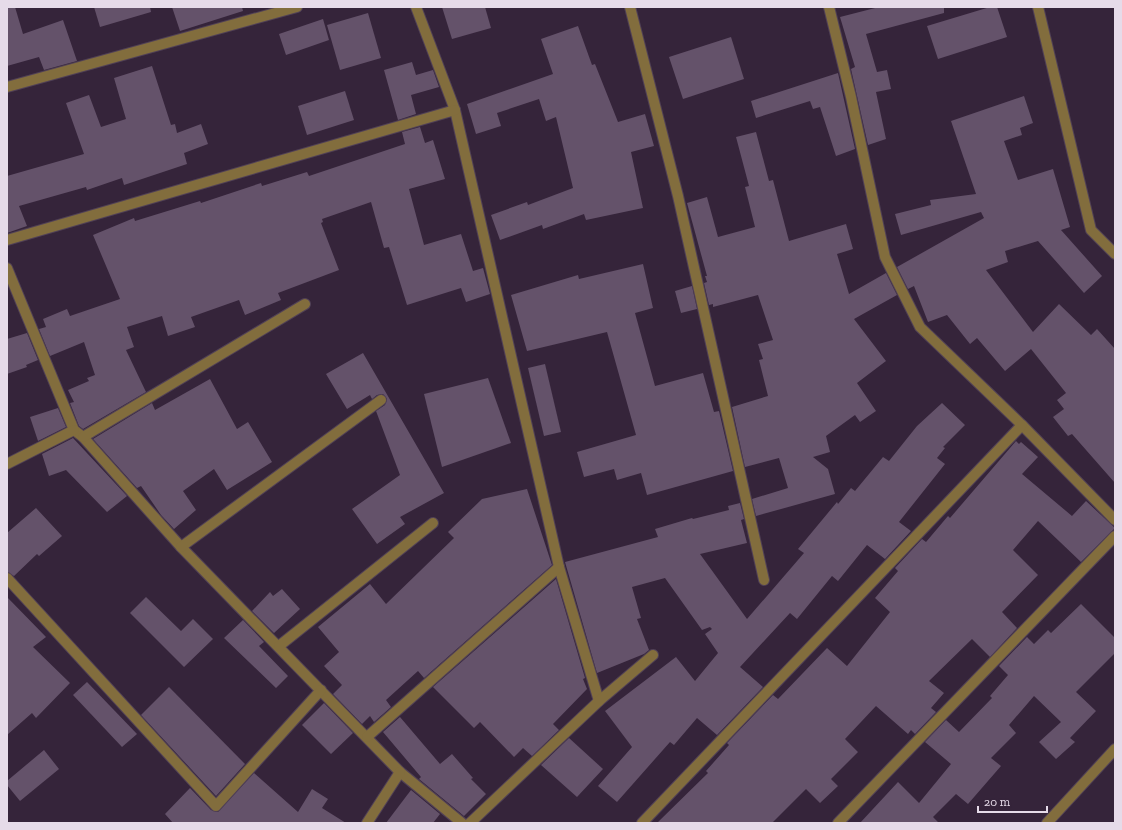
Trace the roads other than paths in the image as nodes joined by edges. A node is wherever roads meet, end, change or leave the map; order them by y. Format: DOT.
graph roads {
  1 [pos="297,7"];
  2 [pos="416,7"];
  3 [pos="630,7"];
  4 [pos="829,7"];
  5 [pos="1038,7"];
  6 [pos="263,11"];
  7 [pos="7,86"];
  8 [pos="455,110"];
  9 [pos="7,240"];
  10 [pos="1115,254"];
  11 [pos="7,268"];
  12 [pos="305,304"];
  13 [pos="381,400"];
  14 [pos="1022,425"];
  15 [pos="74,430"];
  16 [pos="83,437"];
  17 [pos="7,464"];
  18 [pos="1115,520"];
  19 [pos="433,523"];
  20 [pos="1115,536"];
  21 [pos="182,546"];
  22 [pos="559,567"];
  23 [pos="7,578"];
  24 [pos="764,580"];
  25 [pos="279,646"];
  26 [pos="653,655"];
  27 [pos="321,690"];
  28 [pos="599,702"];
  29 [pos="367,737"];
  30 [pos="1115,749"];
  31 [pos="400,772"];
  32 [pos="367,823"];
  33 [pos="462,823"];
  34 [pos="470,823"];
  35 [pos="642,823"];
  36 [pos="838,823"];
  37 [pos="1047,823"];
  1 -- 6 [label="street"];
  2 -- 8 [label="street"];
  3 -- 24 [label="street"];
  4 -- 14 [label="street"];
  5 -- 10 [label="street"];
  6 -- 7 [label="street"];
  8 -- 9 [label="street"];
  8 -- 22 [label="street"];
  11 -- 15 [label="street"];
  12 -- 16 [label="street"];
  13 -- 21 [label="street"];
  14 -- 18 [label="street"];
  14 -- 35 [label="street"];
  15 -- 16 [label="street"];
  15 -- 17 [label="street"];
  16 -- 21 [label="street"];
  19 -- 25 [label="street"];
  20 -- 36 [label="street"];
  21 -- 25 [label="street"];
  22 -- 28 [label="street"];
  22 -- 29 [label="street"];
  23 -- 27 [label="street"];
  25 -- 27 [label="street"];
  26 -- 28 [label="street"];
  27 -- 29 [label="street"];
  28 -- 34 [label="street"];
  29 -- 31 [label="street"];
  30 -- 37 [label="street"];
  31 -- 32 [label="street"];
  31 -- 33 [label="street"];
}
